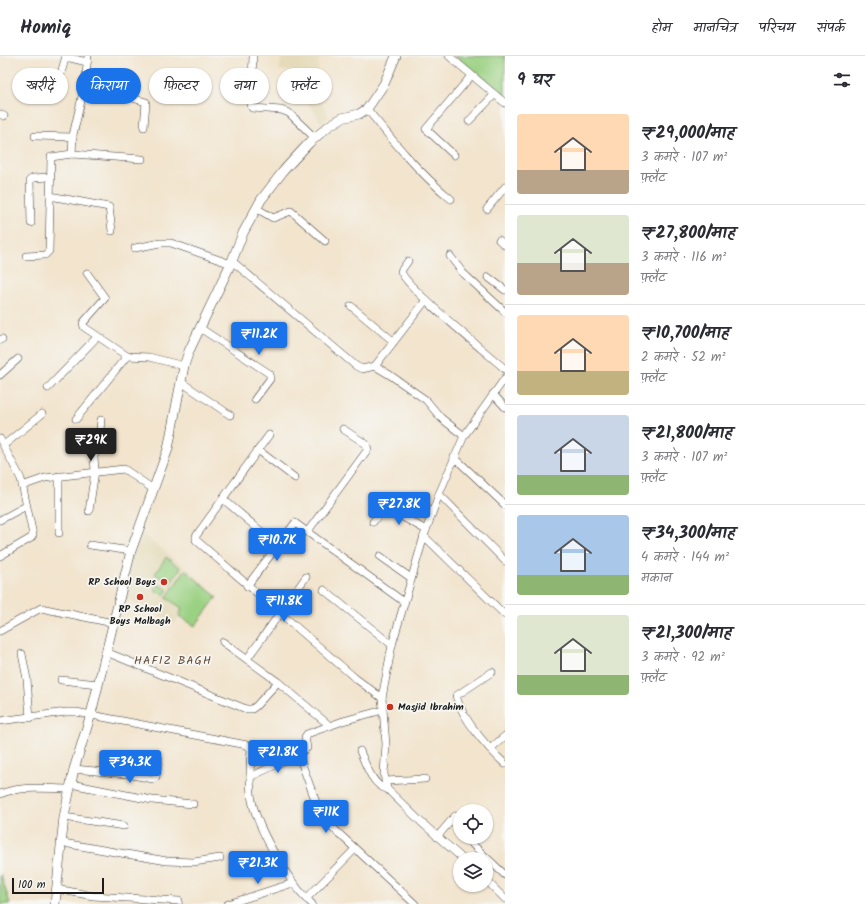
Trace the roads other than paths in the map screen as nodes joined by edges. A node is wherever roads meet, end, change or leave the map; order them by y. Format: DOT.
graph roads {
  1 [pos="66,56"];
  2 [pos="253,56"];
  3 [pos="396,56"];
  4 [pos="449,56"];
  5 [pos="88,59"];
  6 [pos="63,68"];
  7 [pos="471,76"];
  8 [pos="494,95"];
  9 [pos="141,101"];
  10 [pos="505,102"];
  11 [pos="80,104"];
  12 [pos="367,109"];
  13 [pos="469,121"];
  14 [pos="144,127"];
  15 [pos="35,136"];
  16 [pos="73,137"];
  17 [pos="315,138"];
  18 [pos="72,154"];
  19 [pos="454,155"];
  20 [pos="142,159"];
  21 [pos="50,177"];
  22 [pos="505,187"];
  23 [pos="50,196"];
  24 [pos="451,199"];
  25 [pos="256,208"];
  26 [pos="487,209"];
  27 [pos="31,224"];
  28 [pos="112,231"];
  29 [pos="499,240"];
  30 [pos="325,241"];
  31 [pos="505,245"];
  32 [pos="135,248"];
  33 [pos="26,256"];
  34 [pos="450,256"];
  35 [pos="408,261"];
  36 [pos="232,262"];
  37 [pos="87,273"];
  38 [pos="488,277"];
  39 [pos="505,290"];
  40 [pos="426,300"];
  41 [pos="352,306"];
  42 [pos="505,312"];
  43 [pos="200,328"];
  44 [pos="96,338"];
  45 [pos="393,341"];
  46 [pos="127,356"];
  47 [pos="18,359"];
  48 [pos="184,366"];
  49 [pos="375,366"];
  50 [pos="505,369"];
  51 [pos="0,375"];
  52 [pos="505,378"];
  53 [pos="181,382"];
  54 [pos="48,388"];
  55 [pos="493,394"];
  56 [pos="255,399"];
  57 [pos="505,406"];
  58 [pos="42,414"];
  59 [pos="230,415"];
  60 [pos="76,419"];
  61 [pos="101,420"];
  62 [pos="343,429"];
  63 [pos="268,434"];
  64 [pos="464,436"];
  65 [pos="2,442"];
  66 [pos="258,450"];
  67 [pos="454,457"];
  68 [pos="95,471"];
  69 [pos="59,476"];
  70 [pos="295,478"];
  71 [pos="22,486"];
  72 [pos="153,489"];
  73 [pos="439,494"];
  74 [pos="223,499"];
  75 [pos="505,505"];
  76 [pos="26,506"];
  77 [pos="89,511"];
  78 [pos="0,520"];
  79 [pos="373,522"];
  80 [pos="308,531"];
  81 [pos="59,533"];
  82 [pos="425,533"];
  83 [pos="90,545"];
  84 [pos="278,545"];
  85 [pos="131,551"];
  86 [pos="0,556"];
  87 [pos="380,556"];
  88 [pos="505,561"];
  89 [pos="306,577"];
  90 [pos="411,578"];
  91 [pos="247,586"];
  92 [pos="324,590"];
  93 [pos="404,602"];
  94 [pos="279,613"];
  95 [pos="505,615"];
  96 [pos="113,623"];
  97 [pos="0,631"];
  98 [pos="223,642"];
  99 [pos="392,645"];
  100 [pos="106,652"];
  101 [pos="22,654"];
  102 [pos="247,659"];
  103 [pos="492,672"];
  104 [pos="61,680"];
  105 [pos="278,682"];
  106 [pos="98,684"];
  107 [pos="382,698"];
  108 [pos="383,710"];
  109 [pos="91,714"];
  110 [pos="30,718"];
  111 [pos="0,721"];
  112 [pos="330,726"];
  113 [pos="505,736"];
  114 [pos="490,749"];
  115 [pos="360,751"];
  116 [pos="299,754"];
  117 [pos="159,759"];
  118 [pos="505,764"];
  119 [pos="74,769"];
  120 [pos="250,776"];
  121 [pos="425,779"];
  122 [pos="385,782"];
  123 [pos="70,787"];
  124 [pos="387,789"];
  125 [pos="0,794"];
  126 [pos="193,804"];
  127 [pos="64,817"];
  128 [pos="453,818"];
  129 [pos="124,826"];
  130 [pos="437,837"];
  131 [pos="62,843"];
  132 [pos="472,844"];
  133 [pos="355,849"];
  134 [pos="455,852"];
  135 [pos="220,858"];
  136 [pos="504,873"];
  137 [pos="293,883"];
  138 [pos="493,887"];
  139 [pos="57,889"];
  140 [pos="306,898"];
  141 [pos="505,899"];
  142 [pos="179,900"];
  143 [pos="55,904"];
  144 [pos="228,904"];
  145 [pos="312,904"];
  146 [pos="415,904"];
  1 -- 5 [label="street"];
  1 -- 6 [label="street"];
  2 -- 17 [label="street"];
  3 -- 12 [label="street"];
  4 -- 7 [label="street"];
  7 -- 8 [label="street"];
  7 -- 19 [label="street"];
  8 -- 10 [label="street"];
  8 -- 13 [label="street"];
  9 -- 14 [label="street"];
  11 -- 16 [label="street"];
  12 -- 17 [label="street"];
  12 -- 24 [label="street"];
  15 -- 16 [label="street"];
  16 -- 18 [label="street"];
  17 -- 25 [label="street"];
  18 -- 20 [label="street"];
  18 -- 21 [label="street"];
  21 -- 23 [label="street"];
  21 -- 27 [label="street"];
  22 -- 26 [label="street"];
  23 -- 28 [label="street"];
  23 -- 33 [label="street"];
  25 -- 30 [label="street"];
  25 -- 36 [label="street"];
  29 -- 31 [label="street"];
  32 -- 36 [label="street"];
  34 -- 42 [label="street"];
  35 -- 40 [label="street"];
  36 -- 43 [label="street"];
  36 -- 49 [label="street"];
  37 -- 44 [label="street"];
  38 -- 39 [label="street"];
  40 -- 45 [label="street"];
  40 -- 50 [label="street"];
  41 -- 45 [label="street"];
  43 -- 48 [label="street"];
  43 -- 56 [label="street"];
  44 -- 46 [label="street"];
  44 -- 54 [label="street"];
  45 -- 49 [label="street"];
  46 -- 48 [label="street"];
  46 -- 60 [label="street"];
  47 -- 51 [label="street"];
  48 -- 53 [label="street"];
  49 -- 64 [label="street"];
  52 -- 55 [label="street"];
  53 -- 59 [label="street"];
  53 -- 72 [label="street"];
  55 -- 57 [label="street"];
  55 -- 64 [label="street"];
  58 -- 65 [label="street"];
  61 -- 68 [label="street"];
  62 -- 80 [label="street"];
  63 -- 66 [label="street"];
  64 -- 67 [label="street"];
  65 -- 71 [label="street"];
  66 -- 70 [label="street"];
  66 -- 74 [label="street"];
  67 -- 73 [label="street"];
  67 -- 75 [label="street"];
  68 -- 69 [label="street"];
  68 -- 72 [label="street"];
  68 -- 77 [label="street"];
  69 -- 71 [label="street"];
  69 -- 81 [label="street"];
  71 -- 76 [label="street"];
  72 -- 85 [label="street"];
  73 -- 82 [label="street"];
  73 -- 88 [label="street"];
  74 -- 84 [label="street"];
  74 -- 91 [label="street"];
  76 -- 78 [label="street"];
  76 -- 86 [label="street"];
  79 -- 82 [label="street"];
  80 -- 84 [label="street"];
  80 -- 93 [label="street"];
  82 -- 90 [label="street"];
  82 -- 95 [label="street"];
  83 -- 85 [label="street"];
  84 -- 91 [label="street"];
  85 -- 96 [label="street"];
  87 -- 90 [label="street"];
  89 -- 94 [label="street"];
  90 -- 93 [label="street"];
  91 -- 94 [label="street"];
  92 -- 99 [label="street"];
  93 -- 99 [label="street"];
  94 -- 102 [label="street"];
  94 -- 107 [label="street"];
  96 -- 97 [label="street"];
  96 -- 100 [label="street"];
  98 -- 102 [label="street"];
  99 -- 107 [label="street"];
  100 -- 105 [label="street"];
  100 -- 106 [label="street"];
  101 -- 110 [label="street"];
  102 -- 105 [label="street"];
  103 -- 114 [label="street"];
  104 -- 106 [label="street"];
  105 -- 112 [label="street"];
  106 -- 109 [label="street"];
  107 -- 108 [label="street"];
  108 -- 112 [label="street"];
  108 -- 122 [label="street"];
  109 -- 110 [label="street"];
  109 -- 119 [label="street"];
  109 -- 120 [label="street"];
  110 -- 111 [label="street"];
  112 -- 116 [label="street"];
  113 -- 114 [label="street"];
  114 -- 118 [label="street"];
  115 -- 124 [label="street"];
  116 -- 120 [label="street"];
  116 -- 133 [label="street"];
  117 -- 119 [label="street"];
  119 -- 123 [label="street"];
  120 -- 137 [label="street"];
  121 -- 122 [label="street"];
  122 -- 124 [label="street"];
  123 -- 125 [label="street"];
  123 -- 126 [label="street"];
  123 -- 127 [label="street"];
  124 -- 130 [label="street"];
  127 -- 129 [label="street"];
  127 -- 131 [label="street"];
  128 -- 130 [label="street"];
  130 -- 134 [label="street"];
  131 -- 135 [label="street"];
  131 -- 139 [label="street"];
  132 -- 136 [label="street"];
  133 -- 140 [label="street"];
  133 -- 146 [label="street"];
  137 -- 140 [label="street"];
  137 -- 144 [label="street"];
  138 -- 141 [label="street"];
  139 -- 142 [label="street"];
  139 -- 143 [label="street"];
  140 -- 145 [label="street"];
}
